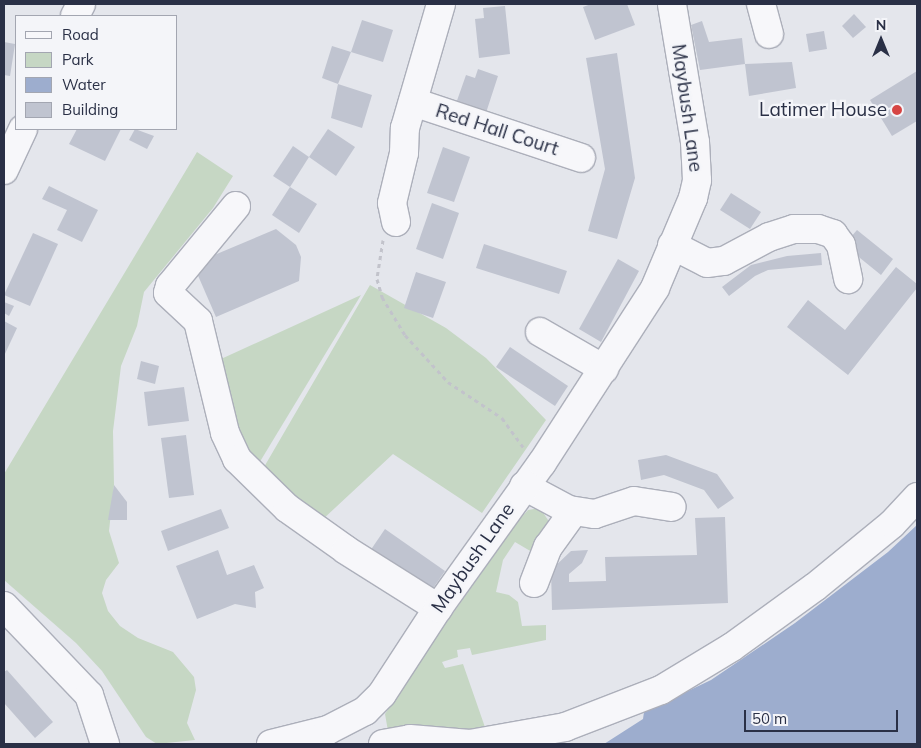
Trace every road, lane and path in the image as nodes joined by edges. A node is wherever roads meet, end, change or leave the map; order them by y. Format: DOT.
graph roads {
  1 [pos="441,4"];
  2 [pos="672,4"];
  3 [pos="761,4"];
  4 [pos="768,34"];
  5 [pos="413,102"];
  6 [pos="23,130"];
  7 [pos="581,158"];
  8 [pos="4,170"];
  9 [pos="236,206"];
  10 [pos="390,226"];
  11 [pos="672,245"];
  12 [pos="848,280"];
  13 [pos="540,332"];
  14 [pos="604,369"];
  15 [pos="542,463"];
  16 [pos="524,486"];
  17 [pos="917,496"];
  18 [pos="672,507"];
  19 [pos="574,511"];
  20 [pos="534,583"];
  21 [pos="4,606"];
  22 [pos="438,608"];
  23 [pos="105,744"];
  24 [pos="271,744"];
  25 [pos="383,744"];
  1 -- 5 [label="street"];
  2 -- 11 [label="street, Maybush Lane"];
  3 -- 4 [label="street"];
  5 -- 7 [label="street, Red Hall Court"];
  5 -- 10 [label="street"];
  6 -- 8 [label="street"];
  9 -- 22 [label="street"];
  10 -- 15 [label="path"];
  11 -- 12 [label="street"];
  11 -- 14 [label="street, Maybush Lane"];
  13 -- 14 [label="street"];
  14 -- 15 [label="street, Maybush Lane"];
  15 -- 16 [label="street, Maybush Lane"];
  16 -- 19 [label="street"];
  16 -- 22 [label="street, Maybush Lane"];
  17 -- 25 [label="street"];
  18 -- 19 [label="street"];
  19 -- 20 [label="street"];
  21 -- 23 [label="street"];
  22 -- 24 [label="street, Maybush Lane"];
}
